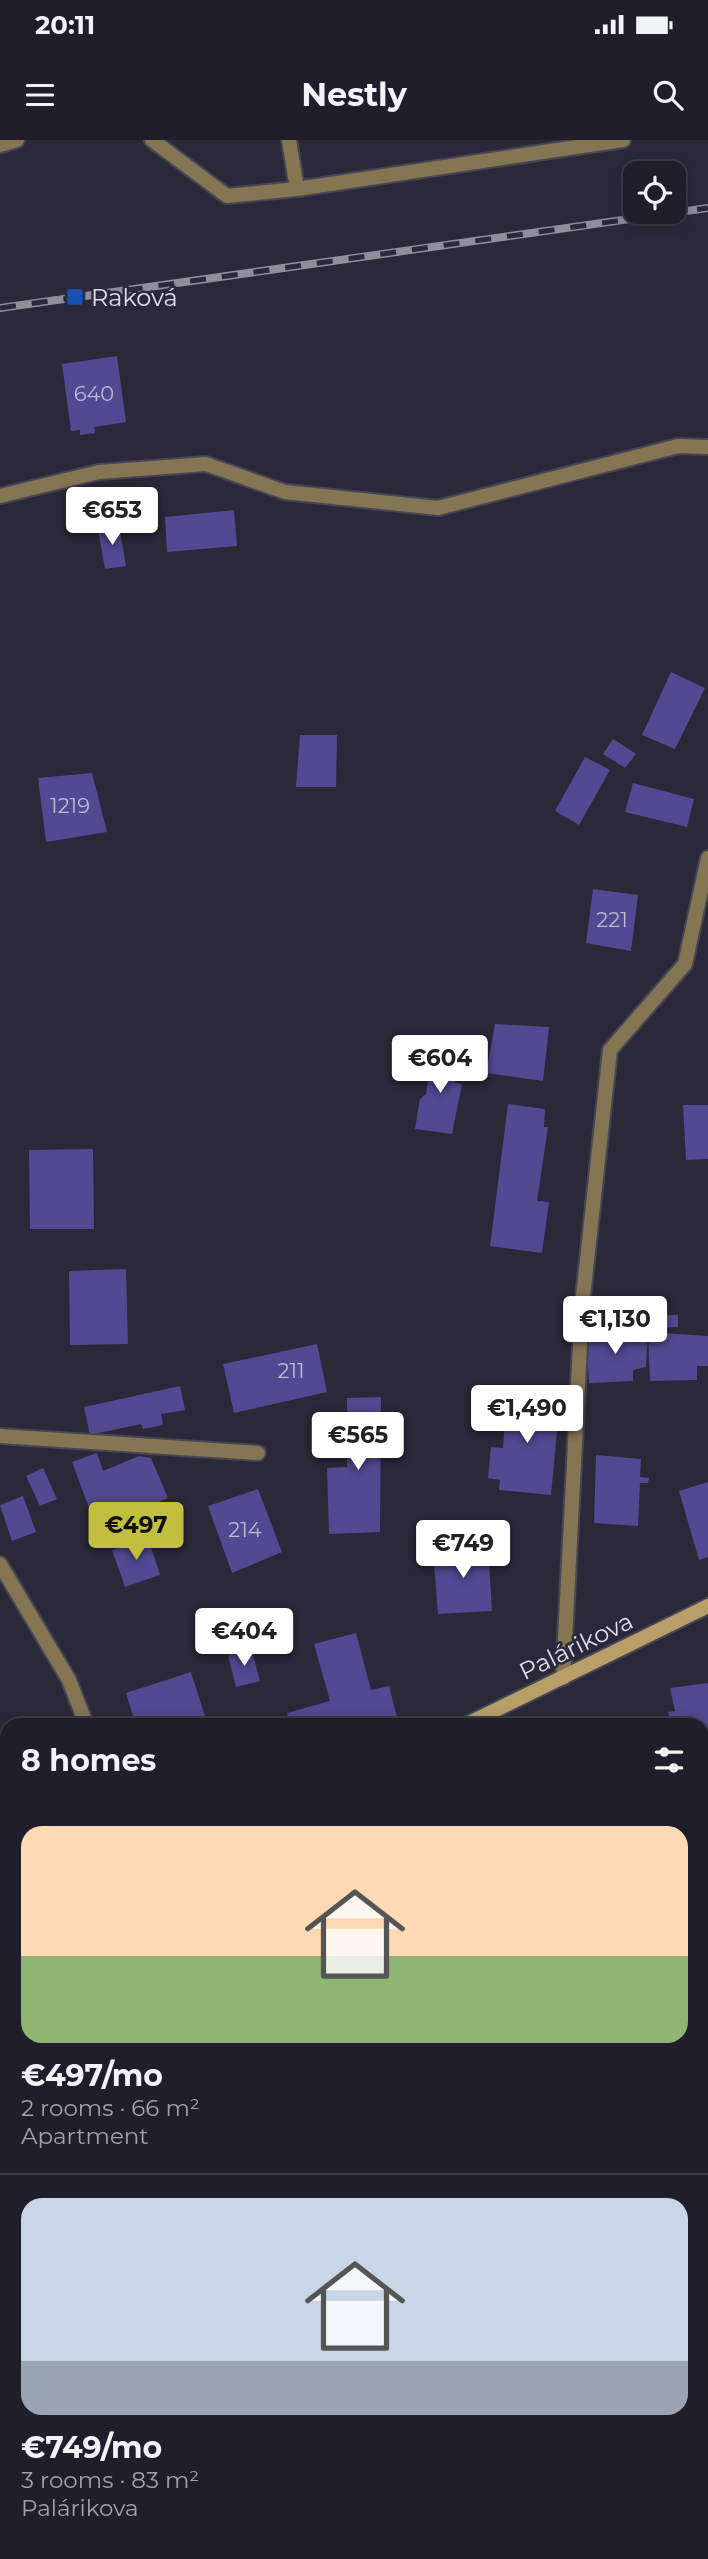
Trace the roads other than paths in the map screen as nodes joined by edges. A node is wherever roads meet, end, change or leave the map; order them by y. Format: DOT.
graph roads {
  1 [pos="17,140"];
  2 [pos="152,140"];
  3 [pos="289,140"];
  4 [pos="624,140"];
  5 [pos="0,145"];
  6 [pos="297,189"];
  7 [pos="708,447"];
  8 [pos="0,496"];
  9 [pos="708,858"];
  10 [pos="0,1436"];
  11 [pos="258,1453"];
  12 [pos="0,1563"];
  13 [pos="708,1606"];
  14 [pos="563,1678"];
  15 [pos="84,1718"];
  16 [pos="480,1718"];
  1 -- 5 [label="street"];
  2 -- 6 [label="street"];
  3 -- 6 [label="street"];
  4 -- 6 [label="street"];
  7 -- 8 [label="street"];
  9 -- 14 [label="street"];
  10 -- 11 [label="street"];
  12 -- 15 [label="street"];
  13 -- 14 [label="main road, Palárikova"];
  14 -- 16 [label="main road, Palárikova"];
}
